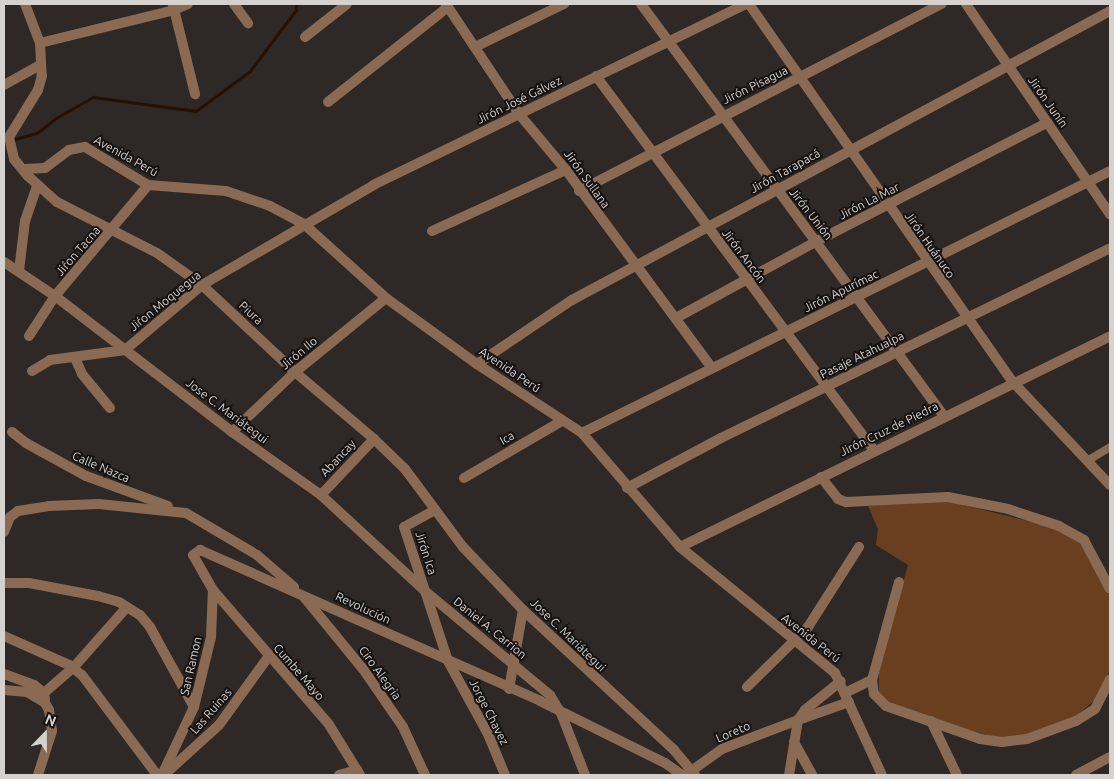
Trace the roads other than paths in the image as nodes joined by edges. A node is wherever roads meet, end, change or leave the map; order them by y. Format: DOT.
graph roads {
  1 [pos="24,4"];
  2 [pos="188,4"];
  3 [pos="234,4"];
  4 [pos="347,4"];
  5 [pos="564,4"];
  6 [pos="641,4"];
  7 [pos="748,4"];
  8 [pos="942,4"];
  9 [pos="966,4"];
  10 [pos="447,5"];
  11 [pos="174,7"];
  12 [pos="546,8"];
  13 [pos="1110,11"];
  14 [pos="248,23"];
  15 [pos="306,37"];
  16 [pos="668,41"];
  17 [pos="40,43"];
  18 [pos="476,46"];
  19 [pos="40,65"];
  20 [pos="1008,67"];
  21 [pos="596,76"];
  22 [pos="800,77"];
  23 [pos="4,84"];
  24 [pos="195,94"];
  25 [pos="328,102"];
  26 [pos="519,114"];
  27 [pos="722,115"];
  28 [pos="1047,123"];
  29 [pos="849,150"];
  30 [pos="652,151"];
  31 [pos="24,169"];
  32 [pos="566,170"];
  33 [pos="1110,171"];
  34 [pos="1089,182"];
  35 [pos="148,185"];
  36 [pos="36,186"];
  37 [pos="777,190"];
  38 [pos="579,191"];
  39 [pos="887,206"];
  40 [pos="1110,214"];
  41 [pos="305,225"];
  42 [pos="707,228"];
  43 [pos="113,230"];
  44 [pos="432,231"];
  45 [pos="817,242"];
  46 [pos="1110,248"];
  47 [pos="4,262"];
  48 [pos="927,262"];
  49 [pos="635,266"];
  50 [pos="19,271"];
  51 [pos="746,279"];
  52 [pos="202,285"];
  53 [pos="55,296"];
  54 [pos="857,297"];
  55 [pos="386,298"];
  56 [pos="676,318"];
  57 [pos="966,318"];
  58 [pos="784,331"];
  59 [pos="29,336"];
  60 [pos="1110,336"];
  61 [pos="126,350"];
  62 [pos="897,352"];
  63 [pos="74,358"];
  64 [pos="477,364"];
  65 [pos="711,367"];
  66 [pos="32,371"];
  67 [pos="295,372"];
  68 [pos="1012,381"];
  69 [pos="826,387"];
  70 [pos="110,408"];
  71 [pos="944,416"];
  72 [pos="562,421"];
  73 [pos="12,432"];
  74 [pos="232,432"];
  75 [pos="582,433"];
  76 [pos="374,439"];
  77 [pos="1110,447"];
  78 [pos="874,451"];
  79 [pos="1087,461"];
  80 [pos="821,477"];
  81 [pos="464,478"];
  82 [pos="1110,485"];
  83 [pos="627,488"];
  84 [pos="321,495"];
  85 [pos="435,510"];
  86 [pos="186,513"];
  87 [pos="4,532"];
  88 [pos="680,547"];
  89 [pos="859,547"];
  90 [pos="899,582"];
  91 [pos="4,583"];
  92 [pos="1110,589"];
  93 [pos="213,590"];
  94 [pos="425,591"];
  95 [pos="301,593"];
  96 [pos="127,607"];
  97 [pos="524,610"];
  98 [pos="4,636"];
  99 [pos="795,642"];
  100 [pos="269,656"];
  101 [pos="448,661"];
  102 [pos="515,664"];
  103 [pos="73,668"];
  104 [pos="4,674"];
  105 [pos="872,680"];
  106 [pos="1110,680"];
  107 [pos="841,681"];
  108 [pos="747,687"];
  109 [pos="509,689"];
  110 [pos="4,690"];
  111 [pos="847,697"];
  112 [pos="45,698"];
  113 [pos="194,707"];
  114 [pos="561,713"];
  115 [pos="798,720"];
  116 [pos="931,721"];
  117 [pos="794,742"];
  118 [pos="1110,757"];
  119 [pos="359,773"];
  120 [pos="688,774"];
  121 [pos="38,775"];
  122 [pos="157,775"];
  123 [pos="163,775"];
  124 [pos="339,775"];
  125 [pos="425,775"];
  126 [pos="505,775"];
  127 [pos="585,775"];
  128 [pos="789,775"];
  129 [pos="812,775"];
  130 [pos="882,775"];
  131 [pos="957,775"];
  132 [pos="1076,775"];
  1 -- 17 [label="street"];
  2 -- 11 [label="street"];
  3 -- 14 [label="street"];
  4 -- 15 [label="street"];
  5 -- 12 [label="street"];
  6 -- 16 [label="street, Jirón Unión"];
  7 -- 16 [label="street, Jirón José Gálvez"];
  7 -- 22 [label="street, Jirón Huánuco"];
  8 -- 22 [label="street, Jirón Pisagua"];
  9 -- 20 [label="street, Jirón Junín"];
  10 -- 18 [label="street, Jirón Sullana"];
  10 -- 25 [label="street"];
  11 -- 17 [label="street"];
  11 -- 24 [label="street"];
  12 -- 18 [label="street"];
  13 -- 20 [label="street, Jirón Tarapacá"];
  16 -- 21 [label="street, Jirón José Gálvez"];
  16 -- 27 [label="street, Jirón Unión"];
  17 -- 19 [label="street"];
  18 -- 26 [label="street, Jirón Sullana"];
  19 -- 23 [label="street"];
  19 -- 31 [label="street, Piura"];
  20 -- 28 [label="street, Jirón Junín"];
  20 -- 29 [label="street, Jirón Tarapacá"];
  21 -- 26 [label="street, Jirón José Gálvez"];
  21 -- 30 [label="street, Jirón Ancón"];
  22 -- 27 [label="street, Jirón Pisagua"];
  22 -- 29 [label="street, Jirón Huánuco"];
  26 -- 32 [label="street, Jirón Sullana"];
  26 -- 41 [label="street, Jirón José Gálvez"];
  27 -- 30 [label="street, Jirón Pisagua"];
  27 -- 37 [label="street, Jirón Unión"];
  28 -- 34 [label="street, Jirón Junín"];
  28 -- 39 [label="street, Jirón La Mar"];
  29 -- 37 [label="street, Jirón Tarapacá"];
  29 -- 39 [label="street, Jirón Huánuco"];
  30 -- 38 [label="street, Jirón Pisagua"];
  30 -- 42 [label="street, Jirón Ancón"];
  31 -- 35 [label="street, Avenida Perú"];
  31 -- 36 [label="street, Piura"];
  32 -- 38 [label="street, Jirón Sullana"];
  32 -- 44 [label="street"];
  33 -- 34 [label="street, Jirón Apurímac"];
  34 -- 40 [label="street, Jirón Junín"];
  34 -- 48 [label="street, Jirón Apurímac"];
  35 -- 41 [label="street, Avenida Perú"];
  35 -- 43 [label="street, Jiŕon Tacna"];
  36 -- 43 [label="street, Piura"];
  36 -- 50 [label="street"];
  37 -- 42 [label="street, Jirón Tarapacá"];
  37 -- 45 [label="street, Jirón Unión"];
  38 -- 49 [label="street, Jirón Sullana"];
  39 -- 45 [label="street, Jirón La Mar"];
  39 -- 48 [label="street, Jirón Huánuco"];
  41 -- 52 [label="street, Jiŕon Moquegua"];
  41 -- 55 [label="street, Avenida Perú"];
  42 -- 49 [label="street, Jirón Tarapacá"];
  42 -- 51 [label="street, Jirón Ancón"];
  43 -- 52 [label="street, Piura"];
  43 -- 53 [label="street, Jiŕon Tacna"];
  45 -- 51 [label="street, Jirón La Mar"];
  45 -- 54 [label="street, Jirón Unión"];
  46 -- 57 [label="street, Pasaje Atahualpa"];
  47 -- 50 [label="street, Jose C. Mariátegui"];
  48 -- 54 [label="street, Jirón Apurímac"];
  48 -- 57 [label="street, Jirón Huánuco"];
  49 -- 56 [label="street, Jirón Sullana"];
  49 -- 64 [label="street, Jirón Tarapacá"];
  50 -- 53 [label="street, Jose C. Mariátegui"];
  51 -- 56 [label="street, Jirón La Mar"];
  51 -- 58 [label="street, Jirón Ancón"];
  52 -- 61 [label="street, Jiŕon Moquegua"];
  52 -- 67 [label="street, Piura"];
  53 -- 59 [label="street, Jiŕon Tacna"];
  53 -- 61 [label="street, Jose C. Mariátegui"];
  54 -- 58 [label="street, Jirón Apurímac"];
  54 -- 62 [label="street, Jirón Unión"];
  55 -- 64 [label="street, Avenida Perú"];
  55 -- 67 [label="street, Jirón Ilo"];
  56 -- 65 [label="street, Jirón Sullana"];
  57 -- 62 [label="street, Pasaje Atahualpa"];
  57 -- 68 [label="street, Jirón Huánuco"];
  58 -- 65 [label="street, Jirón Apurímac"];
  58 -- 69 [label="street, Jirón Ancón"];
  60 -- 68 [label="street, Jirón Cruz de Piedra"];
  61 -- 63 [label="street, Jiŕon Moquegua"];
  61 -- 74 [label="street, Jose C. Mariátegui"];
  62 -- 69 [label="street, Pasaje Atahualpa"];
  62 -- 71 [label="street, Jirón Unión"];
  63 -- 66 [label="street, Jiŕon Moquegua"];
  63 -- 70 [label="street"];
  64 -- 72 [label="street, Avenida Perú"];
  65 -- 75 [label="street, Jirón Apurímac"];
  67 -- 74 [label="street, Jirón Ilo"];
  67 -- 76 [label="street, Piura"];
  68 -- 71 [label="street, Jirón Cruz de Piedra"];
  68 -- 79 [label="street, Jirón Huánuco"];
  69 -- 78 [label="street, Jirón Ancón"];
  69 -- 83 [label="street, Pasaje Atahualpa"];
  71 -- 78 [label="street, Jirón Cruz de Piedra"];
  72 -- 75 [label="street, Avenida Perú"];
  72 -- 81 [label="street, Ica"];
  73 -- 86 [label="street, Calle Nazca"];
  74 -- 84 [label="street, Jose C. Mariátegui"];
  75 -- 83 [label="street, Avenida Perú"];
  76 -- 84 [label="street, Abancay"];
  76 -- 85 [label="street, Piura"];
  77 -- 79 [label="street"];
  78 -- 80 [label="street, Jirón Cruz de Piedra"];
  79 -- 82 [label="street, Jirón Huánuco"];
  80 -- 88 [label="street, Jirón Cruz de Piedra"];
  80 -- 92 [label="street"];
  83 -- 88 [label="street, Avenida Perú"];
  84 -- 94 [label="street, Jose C. Mariátegui"];
  85 -- 94 [label="street, Jirón Ica"];
  85 -- 97 [label="street, Jose C. Mariátegui"];
  86 -- 87 [label="street"];
  86 -- 95 [label="street"];
  88 -- 99 [label="street, Avenida Perú"];
  89 -- 99 [label="street"];
  90 -- 105 [label="street"];
  91 -- 96 [label="street"];
  93 -- 95 [label="street, Revolución"];
  93 -- 100 [label="street, Cumbe Mayo"];
  93 -- 113 [label="street, San Ramon"];
  94 -- 101 [label="street, Jorge Chavez"];
  94 -- 102 [label="street, Daniel A. Carrion"];
  95 -- 101 [label="street, Revolución"];
  95 -- 125 [label="street, Ciro Alegria"];
  96 -- 103 [label="street"];
  96 -- 113 [label="street"];
  97 -- 102 [label="street"];
  97 -- 120 [label="street, Jose C. Mariátegui"];
  98 -- 103 [label="street"];
  99 -- 107 [label="street, Avenida Perú"];
  99 -- 108 [label="street"];
  100 -- 119 [label="street, Cumbe Mayo"];
  100 -- 123 [label="street, Las Ruinas"];
  101 -- 109 [label="street, Revolución"];
  101 -- 126 [label="street, Jorge Chavez"];
  102 -- 109 [label="street"];
  102 -- 114 [label="street, Daniel A. Carrion"];
  103 -- 112 [label="street"];
  103 -- 122 [label="street"];
  104 -- 112 [label="street"];
  105 -- 111 [label="street, Loreto"];
  105 -- 116 [label="street"];
  106 -- 116 [label="street"];
  107 -- 111 [label="street, Avenida Perú"];
  107 -- 115 [label="street"];
  109 -- 114 [label="street, Revolución"];
  110 -- 112 [label="street"];
  111 -- 115 [label="street, Loreto"];
  111 -- 130 [label="street, Avenida Perú"];
  112 -- 121 [label="street"];
  113 -- 123 [label="street, San Ramon"];
  114 -- 120 [label="street"];
  114 -- 127 [label="street, Daniel A. Carrion"];
  115 -- 117 [label="street"];
  115 -- 120 [label="street, Loreto"];
  116 -- 131 [label="street"];
  117 -- 128 [label="street"];
  117 -- 129 [label="street"];
  118 -- 132 [label="street"];
  119 -- 124 [label="street"];
}
